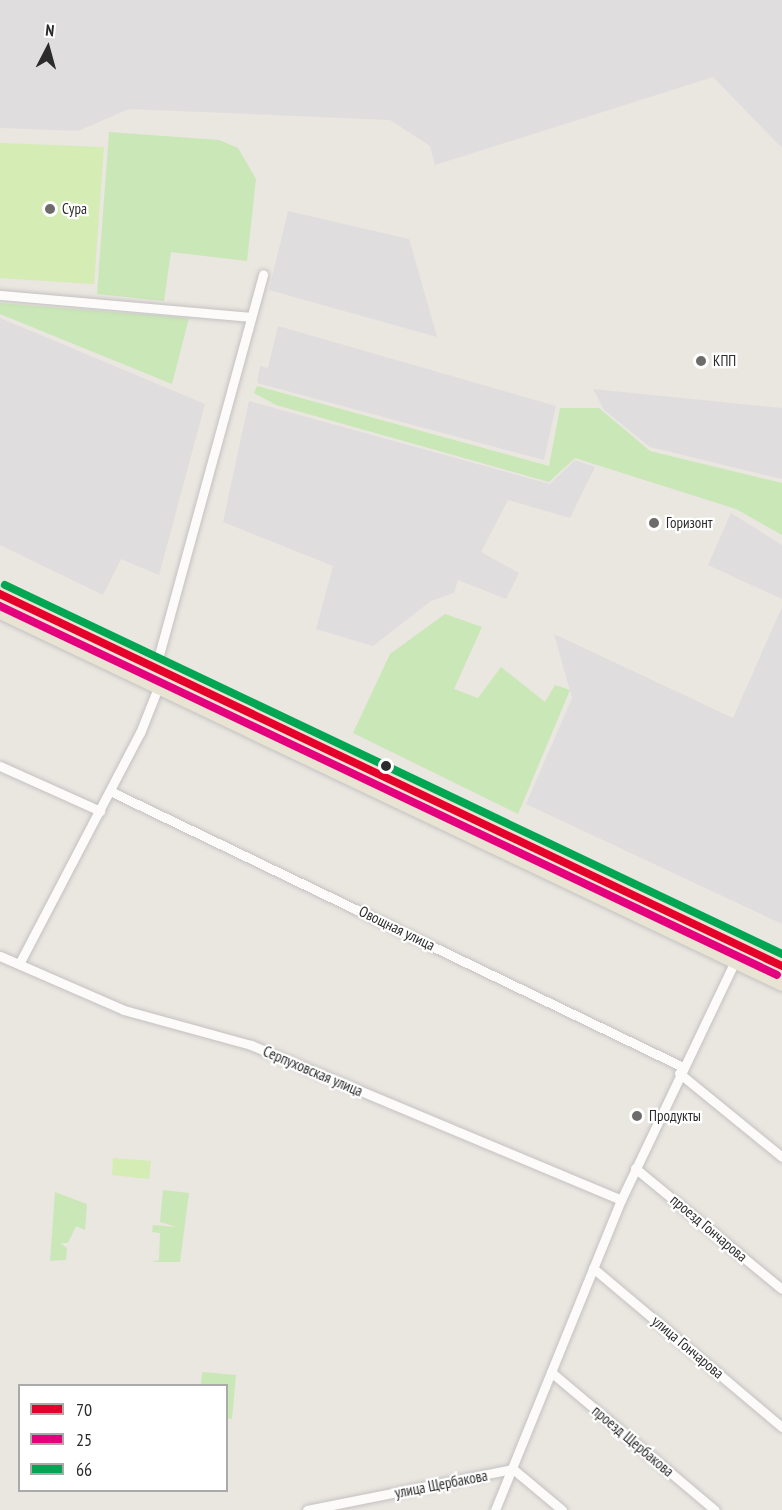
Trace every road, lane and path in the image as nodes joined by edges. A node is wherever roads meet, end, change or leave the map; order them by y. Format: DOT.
graph roads {
  1 [pos="263,274"];
  2 [pos="0,295"];
  3 [pos="250,317"];
  4 [pos="0,594"];
  5 [pos="0,611"];
  6 [pos="156,666"];
  7 [pos="159,685"];
  8 [pos="0,766"];
  9 [pos="110,790"];
  10 [pos="100,811"];
  11 [pos="0,956"];
  12 [pos="735,961"];
  13 [pos="19,964"];
  14 [pos="782,966"];
  15 [pos="782,983"];
  16 [pos="681,1070"];
  17 [pos="782,1157"];
  18 [pos="635,1168"];
  19 [pos="621,1200"];
  20 [pos="593,1268"];
  21 [pos="782,1289"];
  22 [pos="551,1372"];
  23 [pos="782,1427"];
  24 [pos="513,1470"];
  25 [pos="307,1510"];
  26 [pos="495,1510"];
  27 [pos="562,1510"];
  28 [pos="715,1510"];
  1 -- 3 [label="street"];
  2 -- 3 [label="street"];
  3 -- 6 [label="street"];
  4 -- 6 [label="main road"];
  5 -- 7 [label="main road"];
  6 -- 7 [label="street"];
  6 -- 14 [label="main road"];
  7 -- 9 [label="street"];
  7 -- 12 [label="main road"];
  8 -- 10 [label="street"];
  9 -- 10 [label="street"];
  9 -- 16 [label="street, Овощная улица"];
  10 -- 13 [label="street"];
  11 -- 13 [label="street, Серпуховская улица"];
  12 -- 15 [label="main road"];
  12 -- 16 [label="street"];
  13 -- 19 [label="street, Серпуховская улица"];
  16 -- 17 [label="street, Овощная улица"];
  16 -- 18 [label="street"];
  18 -- 19 [label="street"];
  18 -- 21 [label="street, проезд Гончарова"];
  19 -- 20 [label="street"];
  20 -- 22 [label="street"];
  20 -- 23 [label="street, улица Гончарова"];
  22 -- 24 [label="street"];
  22 -- 28 [label="street, проезд Щербакова"];
  24 -- 25 [label="street, улица Щербакова"];
  24 -- 26 [label="street"];
  24 -- 27 [label="street"];
}
